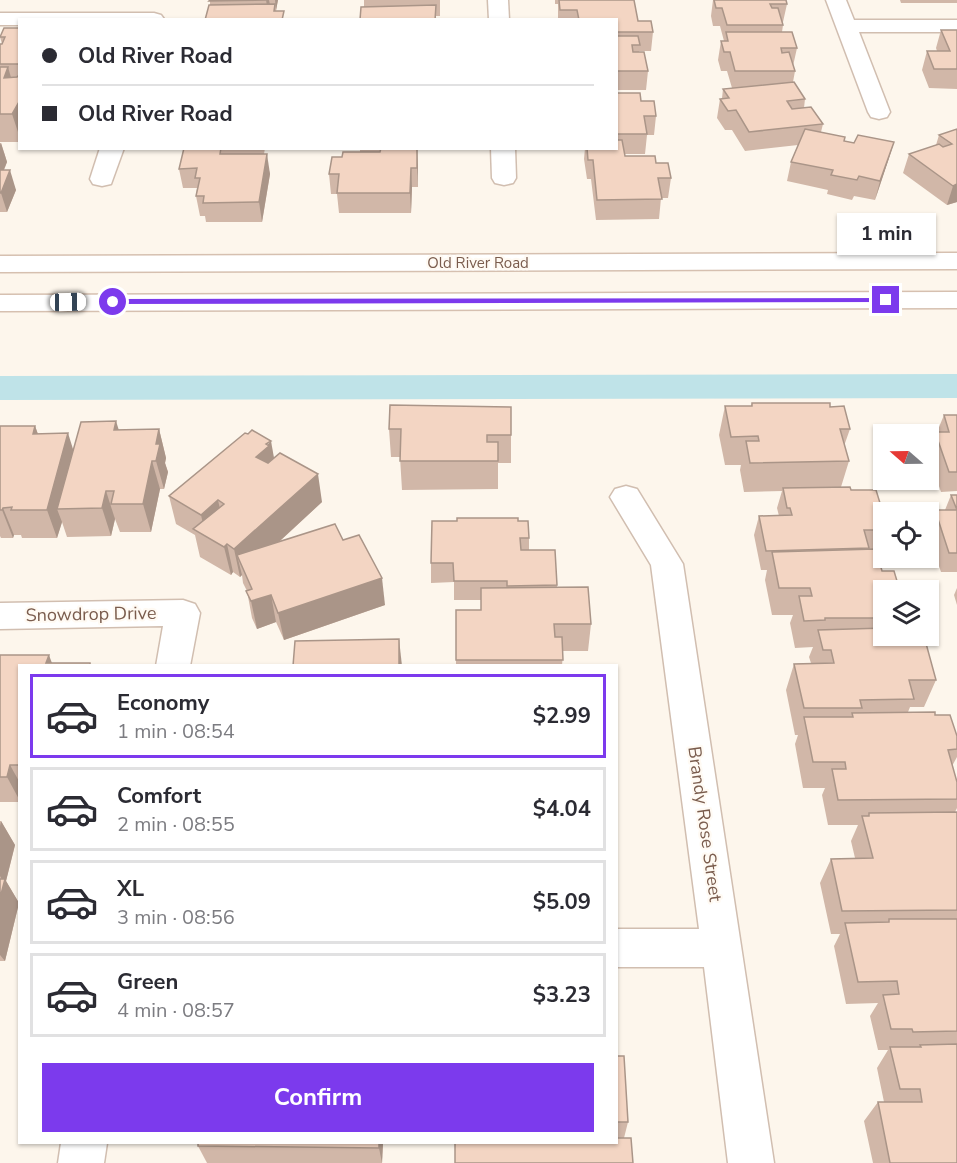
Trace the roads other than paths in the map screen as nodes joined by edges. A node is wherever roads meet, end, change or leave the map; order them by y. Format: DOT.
graph roads {
  1 [pos="160,0"];
  2 [pos="498,0"];
  3 [pos="836,0"];
  4 [pos="154,18"];
  5 [pos="499,18"];
  6 [pos="0,19"];
  7 [pos="18,19"];
  8 [pos="846,26"];
  9 [pos="957,26"];
  10 [pos="879,112"];
  11 [pos="111,150"];
  12 [pos="503,150"];
  13 [pos="504,178"];
  14 [pos="102,179"];
  15 [pos="957,261"];
  16 [pos="0,264"];
  17 [pos="957,300"];
  18 [pos="0,303"];
  19 [pos="626,497"];
  20 [pos="0,616"];
  21 [pos="173,664"];
  22 [pos="618,948"];
  23 [pos="722,948"];
  24 [pos="84,1144"];
  25 [pos="81,1163"];
  26 [pos="751,1163"];
  1 -- 4 [label="main road"];
  2 -- 5 [label="main road"];
  3 -- 8 [label="main road"];
  6 -- 7 [label="main road"];
  8 -- 9 [label="main road"];
  8 -- 10 [label="main road"];
  11 -- 14 [label="main road"];
  12 -- 13 [label="main road"];
  15 -- 16 [label="main road, Old River Road"];
  17 -- 18 [label="main road"];
  19 -- 23 [label="main road, Brandy Rose Street"];
  20 -- 21 [label="main road, Snowdrop Drive"];
  22 -- 23 [label="main road"];
  23 -- 26 [label="main road, Brandy Rose Street"];
  24 -- 25 [label="main road"];
}
